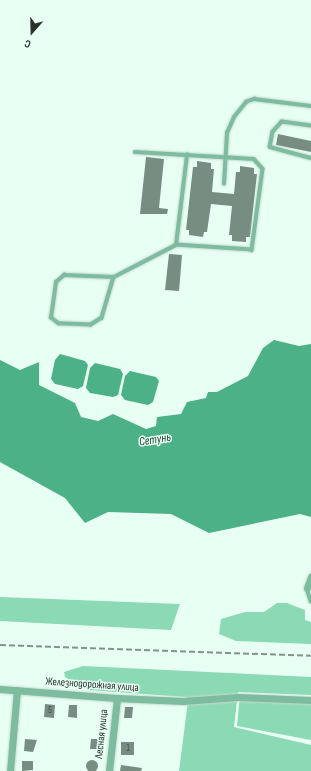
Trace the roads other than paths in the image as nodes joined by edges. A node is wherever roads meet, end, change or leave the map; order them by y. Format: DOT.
graph roads {
  1 [pos="311,106"];
  2 [pos="311,126"];
  3 [pos="135,152"];
  4 [pos="187,155"];
  5 [pos="226,158"];
  6 [pos="311,158"];
  7 [pos="224,184"];
  8 [pos="176,245"];
  9 [pos="114,277"];
  10 [pos="311,577"];
  11 [pos="307,588"];
  12 [pos="311,601"];
  13 [pos="0,689"];
  14 [pos="16,690"];
  15 [pos="117,698"];
  16 [pos="311,700"];
  17 [pos="10,771"];
  18 [pos="109,771"];
  1 -- 5 [label="lane"];
  2 -- 6 [label="lane"];
  3 -- 4 [label="lane"];
  4 -- 5 [label="lane"];
  4 -- 8 [label="lane"];
  5 -- 7 [label="lane"];
  5 -- 8 [label="lane"];
  8 -- 9 [label="lane"];
  9 -- 9 [label="lane"];
  10 -- 11 [label="street"];
  11 -- 12 [label="lane"];
  13 -- 14 [label="street, Железнодорожная улица"];
  14 -- 15 [label="street, Железнодорожная улица"];
  14 -- 17 [label="street"];
  15 -- 16 [label="street, Железнодорожная улица"];
  15 -- 18 [label="street, Лесная улица"];
}
